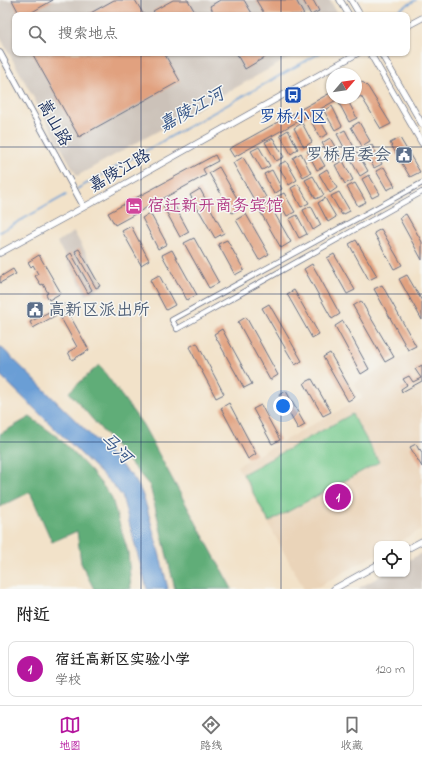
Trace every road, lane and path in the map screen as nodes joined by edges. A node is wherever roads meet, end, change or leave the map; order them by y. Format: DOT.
graph roads {
  1 [pos="340,0"];
  2 [pos="352,0"];
  3 [pos="347,12"];
  4 [pos="358,12"];
  5 [pos="422,18"];
  6 [pos="410,24"];
  7 [pos="0,53"];
  8 [pos="353,56"];
  9 [pos="372,56"];
  10 [pos="383,56"];
  11 [pos="422,124"];
  12 [pos="422,143"];
  13 [pos="422,183"];
  14 [pos="422,192"];
  15 [pos="84,207"];
  16 [pos="0,253"];
  17 [pos="422,540"];
  18 [pos="410,547"];
  19 [pos="374,567"];
  20 [pos="334,589"];
  1 -- 3 [label="street"];
  2 -- 4 [label="street"];
  5 -- 6 [label="street"];
  7 -- 15 [label="street, 嵩山路"];
  8 -- 15 [label="street, 嘉陵江路"];
  9 -- 12 [label="street"];
  10 -- 11 [label="street"];
  13 -- 14 [label="street"];
  15 -- 16 [label="street, 嘉陵江路"];
  17 -- 18 [label="street"];
  19 -- 20 [label="street"];
}
